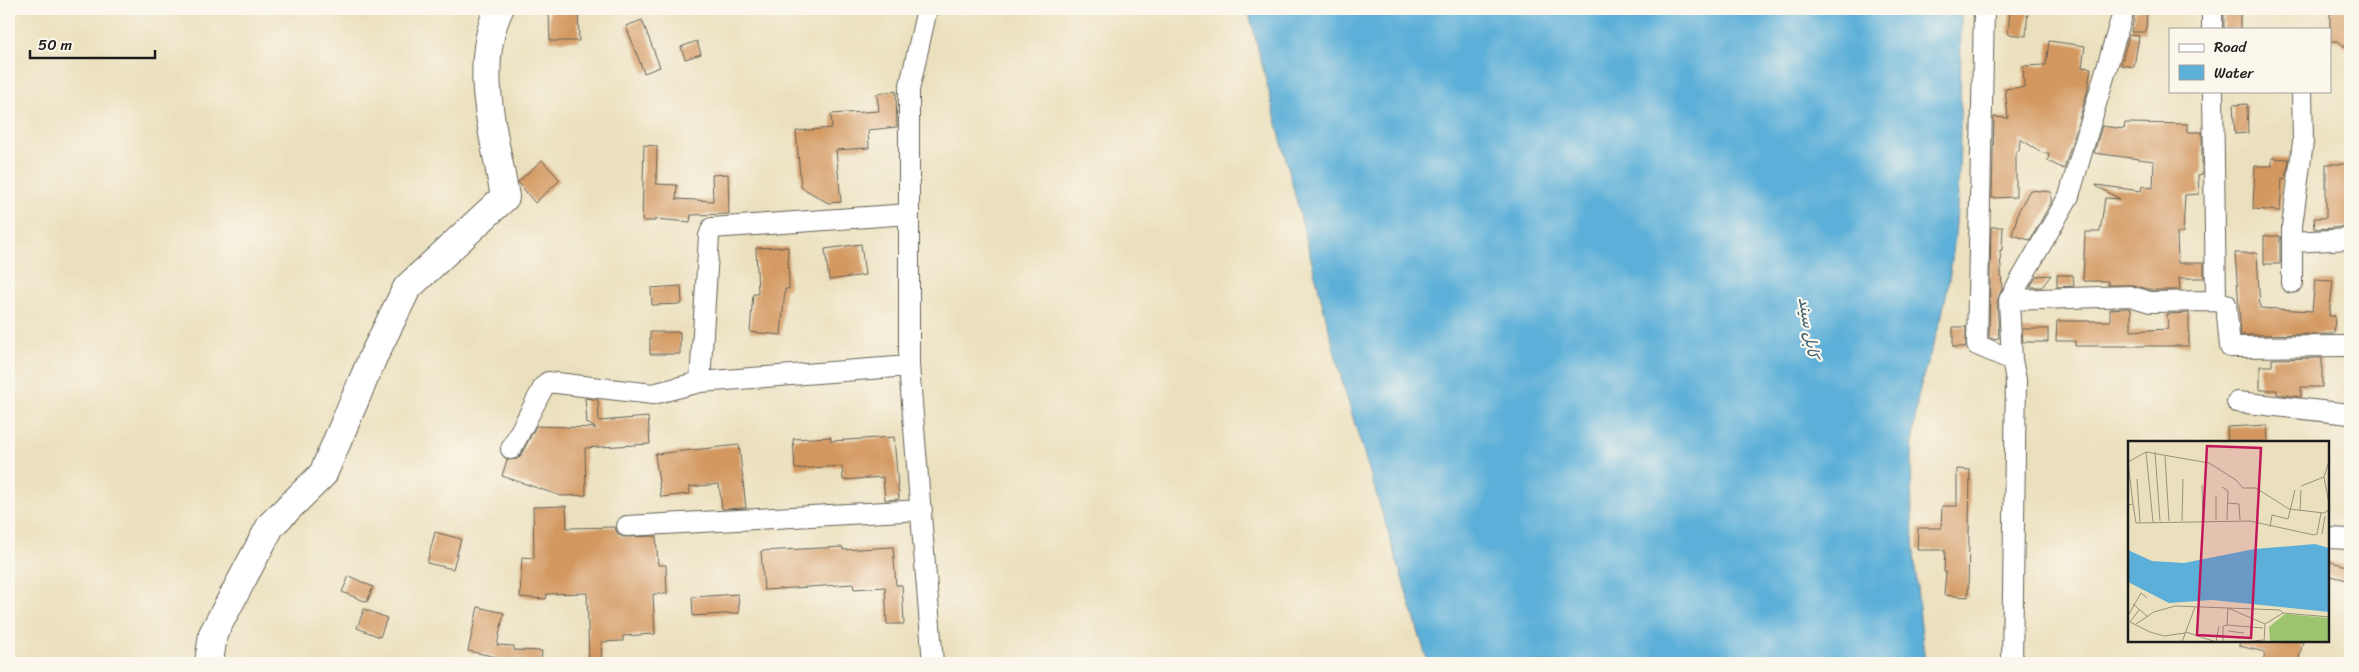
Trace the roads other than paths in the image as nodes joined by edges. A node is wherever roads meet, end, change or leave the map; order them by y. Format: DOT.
graph roads {
  1 [pos="499,9"];
  2 [pos="927,9"];
  3 [pos="1984,9"];
  4 [pos="2124,9"];
  5 [pos="2212,9"];
  6 [pos="2212,28"];
  7 [pos="2213,92"];
  8 [pos="2302,92"];
  9 [pos="909,214"];
  10 [pos="2350,239"];
  11 [pos="2292,242"];
  12 [pos="2292,283"];
  13 [pos="2009,300"];
  14 [pos="2216,301"];
  15 [pos="2350,346"];
  16 [pos="2012,360"];
  17 [pos="909,366"];
  18 [pos="700,382"];
  19 [pos="2237,402"];
  20 [pos="2350,414"];
  21 [pos="511,449"];
  22 [pos="922,510"];
  23 [pos="627,526"];
  24 [pos="2329,538"];
  25 [pos="2350,539"];
  26 [pos="209,663"];
  27 [pos="933,663"];
  28 [pos="2012,663"];
  1 -- 26 [label="street"];
  2 -- 9 [label="street"];
  3 -- 16 [label="street"];
  4 -- 13 [label="street"];
  5 -- 6 [label="street"];
  7 -- 14 [label="street"];
  8 -- 11 [label="street"];
  9 -- 17 [label="street"];
  9 -- 18 [label="street"];
  10 -- 11 [label="street"];
  11 -- 12 [label="street"];
  13 -- 14 [label="street"];
  13 -- 16 [label="street"];
  14 -- 15 [label="street"];
  16 -- 28 [label="street"];
  17 -- 18 [label="street"];
  17 -- 22 [label="street"];
  18 -- 21 [label="street"];
  19 -- 20 [label="street"];
  22 -- 23 [label="street"];
  22 -- 27 [label="street"];
  24 -- 25 [label="street"];
}
